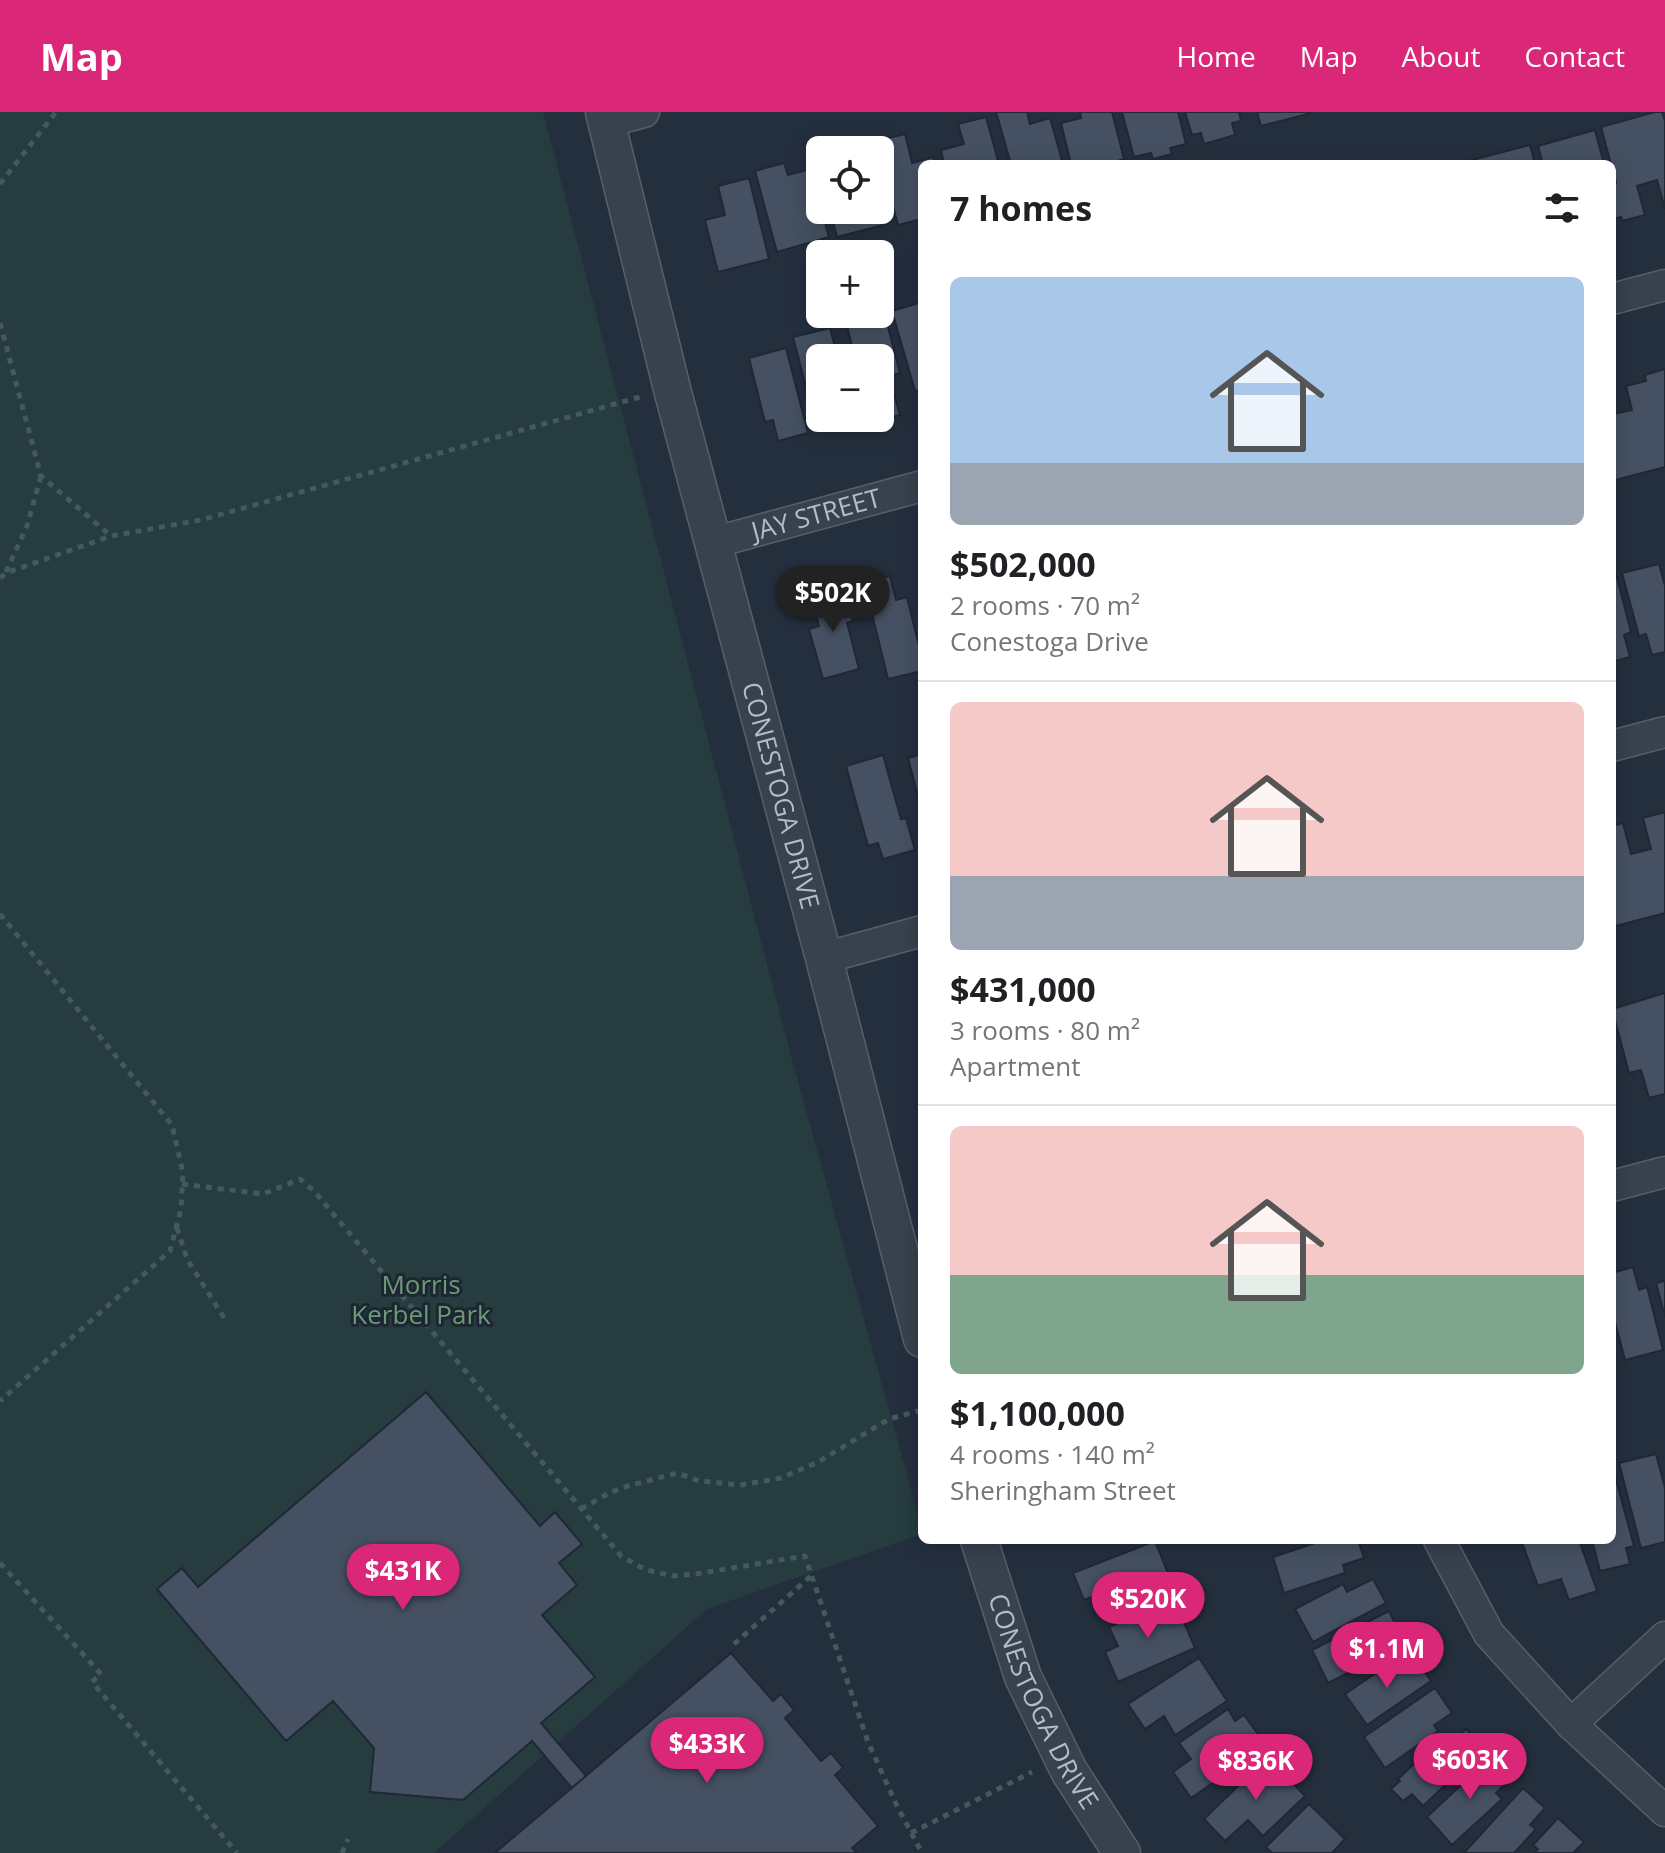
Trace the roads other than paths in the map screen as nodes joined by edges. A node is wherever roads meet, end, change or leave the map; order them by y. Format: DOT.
graph roads {
  1 [pos="644,112"];
  2 [pos="605,117"];
  3 [pos="1665,285"];
  4 [pos="1616,298"];
  5 [pos="918,487"];
  6 [pos="712,543"];
  7 [pos="1665,732"];
  8 [pos="1616,745"];
  9 [pos="918,932"];
  10 [pos="824,958"];
  11 [pos="1665,1172"];
  12 [pos="1616,1185"];
  13 [pos="918,1323"];
  14 [pos="980,1544"];
  15 [pos="1441,1544"];
  16 [pos="1665,1637"];
  17 [pos="1571,1724"];
  18 [pos="1665,1811"];
  19 [pos="1122,1853"];
  1 -- 2 [label="street"];
  2 -- 6 [label="street, CONESTOGA DRIVE"];
  3 -- 4 [label="street"];
  5 -- 6 [label="street, JAY STREET"];
  6 -- 10 [label="street, CONESTOGA DRIVE"];
  7 -- 8 [label="street"];
  9 -- 10 [label="street"];
  10 -- 13 [label="street, CONESTOGA DRIVE"];
  11 -- 12 [label="street"];
  14 -- 19 [label="street, CONESTOGA DRIVE"];
  15 -- 17 [label="street"];
  16 -- 17 [label="street"];
  17 -- 18 [label="street"];
}
